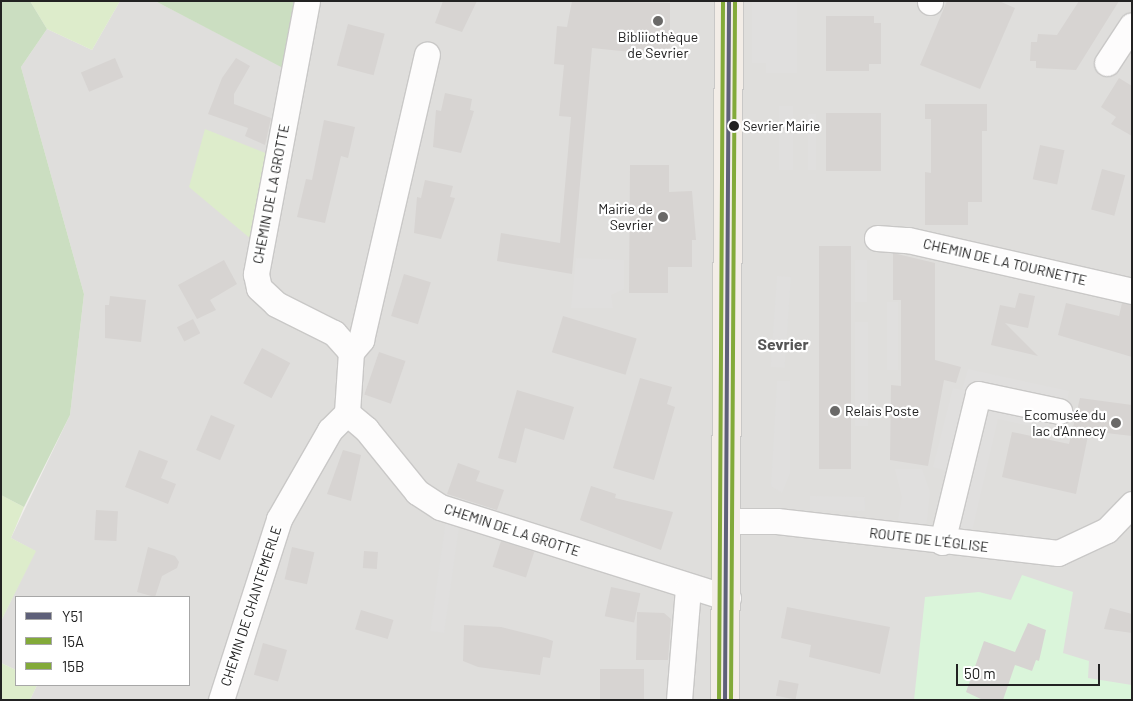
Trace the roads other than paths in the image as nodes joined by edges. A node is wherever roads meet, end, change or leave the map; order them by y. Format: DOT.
graph roads {
  1 [pos="307,1"];
  2 [pos="729,1"];
  3 [pos="1132,25"];
  4 [pos="427,55"];
  5 [pos="1107,64"];
  6 [pos="877,238"];
  7 [pos="1132,290"];
  8 [pos="351,352"];
  9 [pos="1059,411"];
  10 [pos="347,413"];
  11 [pos="1128,515"];
  12 [pos="728,521"];
  13 [pos="942,542"];
  14 [pos="688,587"];
  15 [pos="728,598"];
  16 [pos="221,700"];
  17 [pos="679,700"];
  18 [pos="725,700"];
  1 -- 8 [label="street, CHEMIN DE LA GROTTE"];
  2 -- 12 [label="main road"];
  3 -- 5 [label="street"];
  4 -- 8 [label="street"];
  6 -- 7 [label="street, CHEMIN DE LA TOURNETTE"];
  8 -- 10 [label="street"];
  9 -- 13 [label="street"];
  10 -- 14 [label="street, CHEMIN DE LA GROTTE"];
  10 -- 16 [label="street, CHEMIN DE CHANTEMERLE"];
  11 -- 13 [label="street, ROUTE DE L'ÉGLISE"];
  12 -- 13 [label="street, ROUTE DE L'ÉGLISE"];
  12 -- 15 [label="main road"];
  14 -- 15 [label="street, CHEMIN DE LA GROTTE"];
  14 -- 17 [label="street"];
  15 -- 18 [label="main road"];
}
